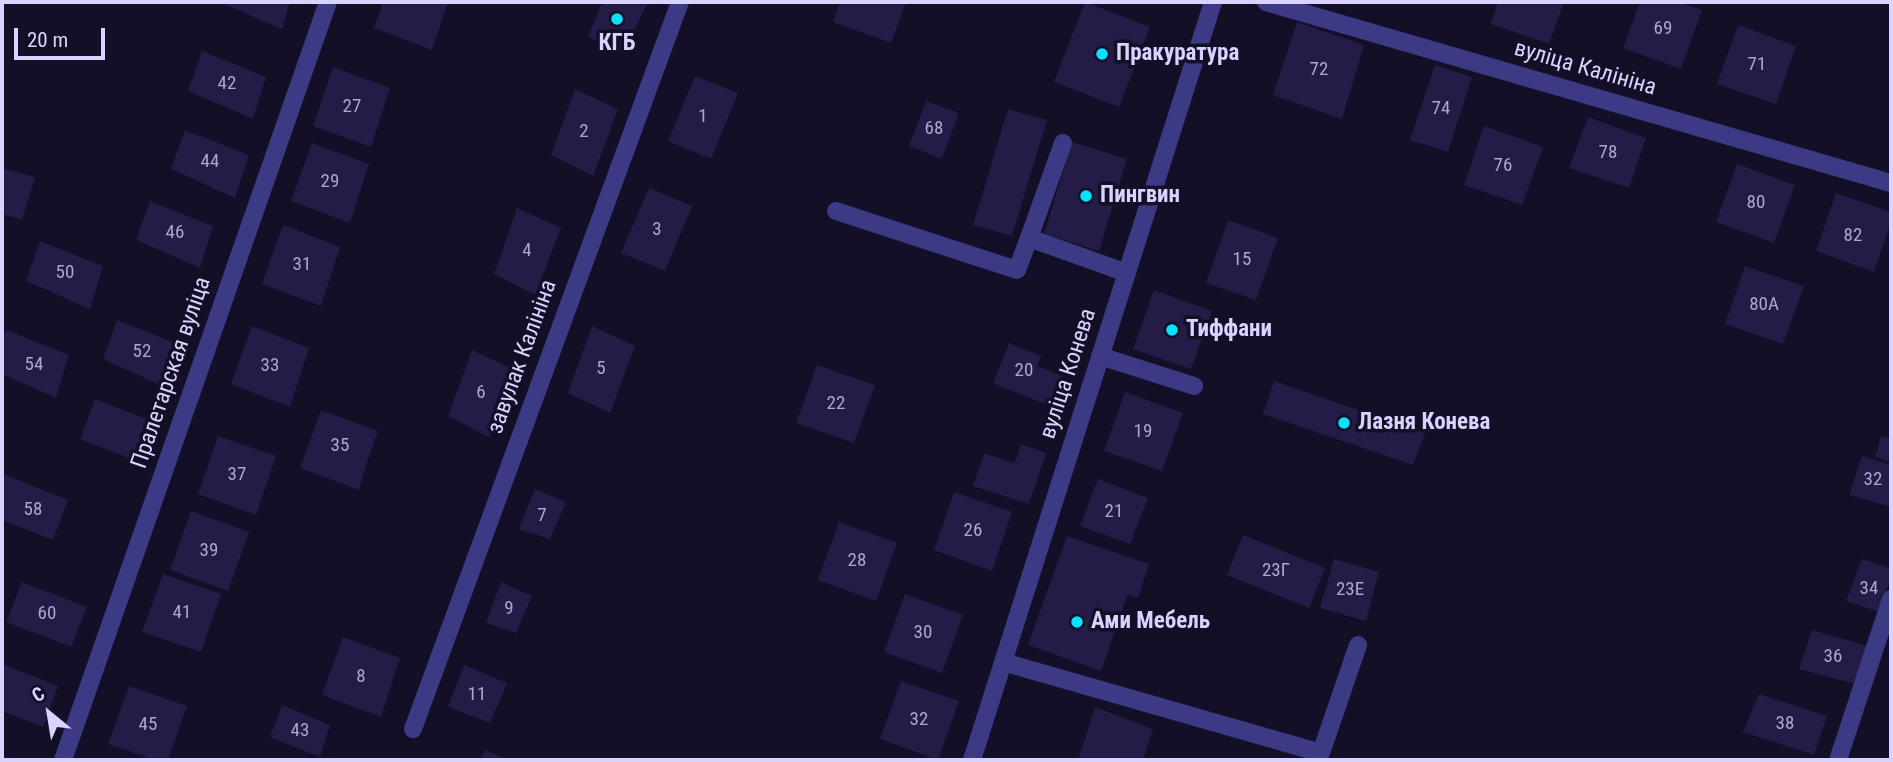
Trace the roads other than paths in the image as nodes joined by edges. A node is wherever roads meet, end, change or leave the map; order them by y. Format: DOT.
graph roads {
  1 [pos="328,2"];
  2 [pos="680,2"];
  3 [pos="1213,2"];
  4 [pos="1266,2"];
  5 [pos="1063,143"];
  6 [pos="1891,183"];
  7 [pos="836,211"];
  8 [pos="1029,238"];
  9 [pos="1127,273"];
  10 [pos="1100,356"];
  11 [pos="1194,386"];
  12 [pos="1891,599"];
  13 [pos="1358,645"];
  14 [pos="1003,662"];
  15 [pos="413,729"];
  16 [pos="63,760"];
  17 [pos="972,760"];
  18 [pos="1838,760"];
  1 -- 16 [label="street, Пралетарская вуліца"];
  2 -- 15 [label="street, завулак Калініна"];
  3 -- 9 [label="street, вуліца Конева"];
  4 -- 6 [label="street, вуліца Калініна"];
  5 -- 8 [label="street"];
  7 -- 8 [label="street"];
  8 -- 9 [label="street"];
  9 -- 10 [label="street, вуліца Конева"];
  10 -- 11 [label="street"];
  10 -- 14 [label="street, вуліца Конева"];
  12 -- 18 [label="street"];
  13 -- 14 [label="street"];
  14 -- 17 [label="street, вуліца Конева"];
}
